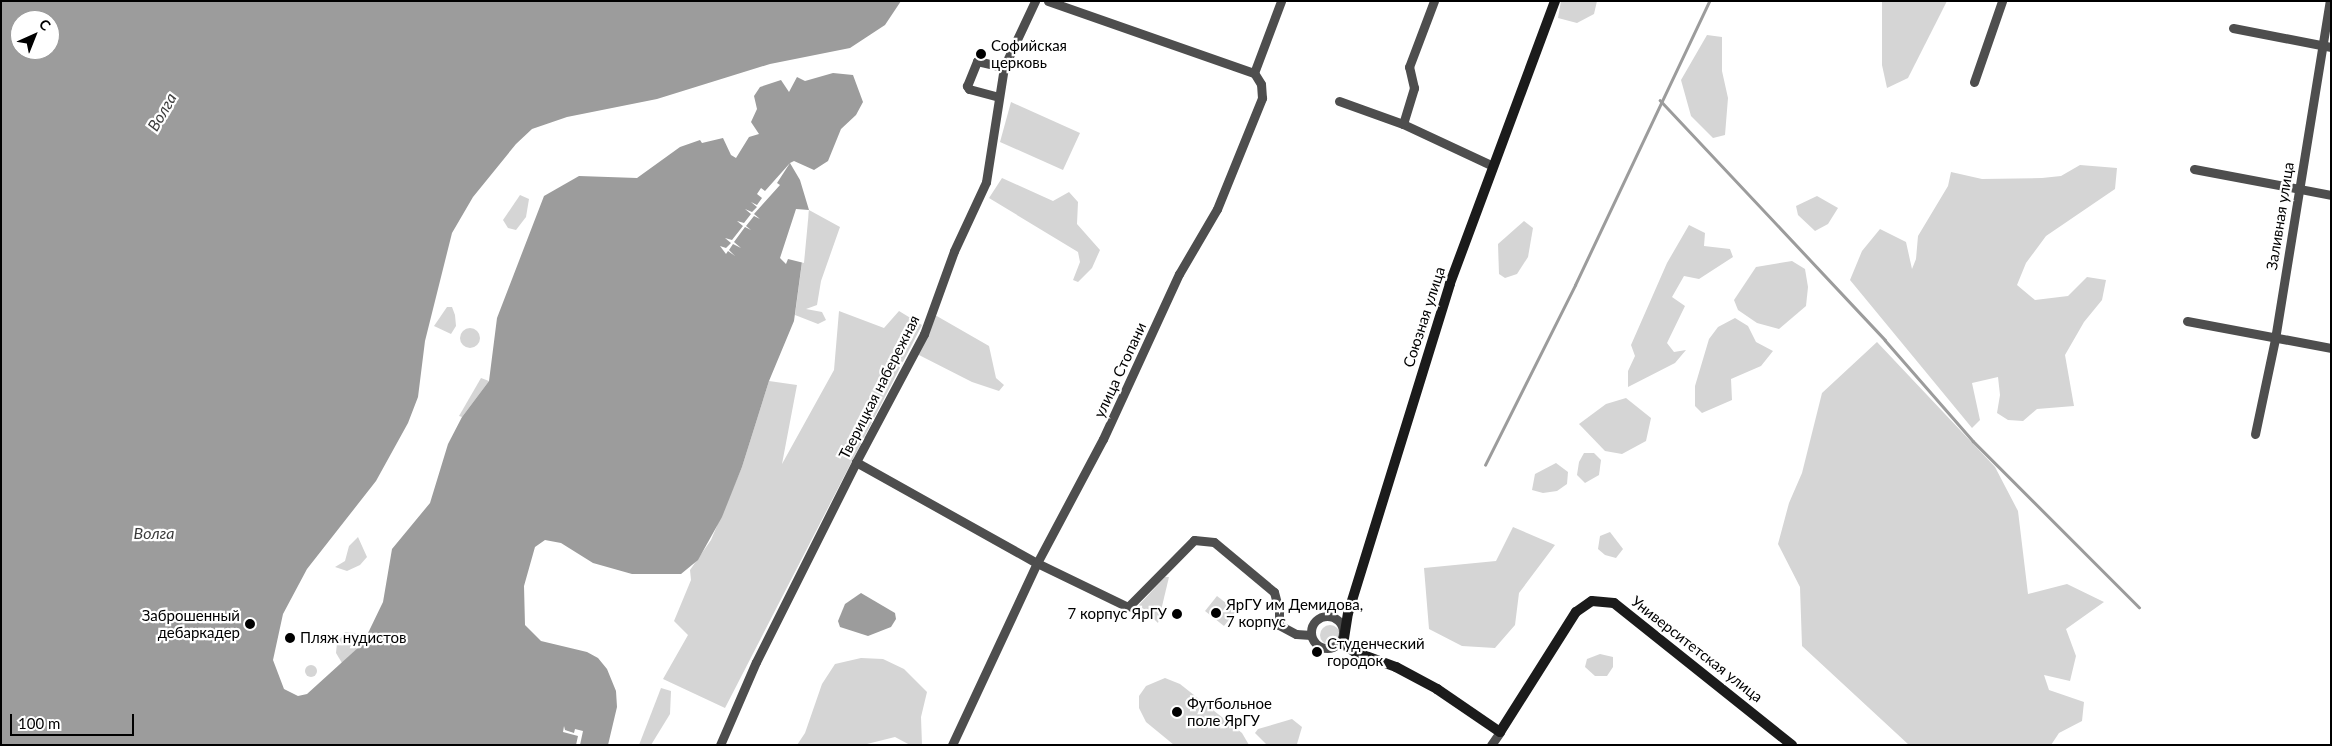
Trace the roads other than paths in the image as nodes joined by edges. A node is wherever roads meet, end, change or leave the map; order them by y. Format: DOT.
graph roads {
  1 [pos="1035,1"];
  2 [pos="1048,1"];
  3 [pos="1281,1"];
  4 [pos="1434,1"];
  5 [pos="1555,1"];
  6 [pos="2002,1"];
  7 [pos="2330,1"];
  8 [pos="2232,28"];
  9 [pos="2326,47"];
  10 [pos="1004,67"];
  11 [pos="1254,73"];
  12 [pos="1974,82"];
  13 [pos="999,98"];
  14 [pos="1339,101"];
  15 [pos="1403,124"];
  16 [pos="1493,166"];
  17 [pos="2194,169"];
  18 [pos="2298,189"];
  19 [pos="2331,195"];
  20 [pos="2188,321"];
  21 [pos="2275,339"];
  22 [pos="2331,348"];
  23 [pos="2255,434"];
  24 [pos="856,462"];
  25 [pos="1037,563"];
  26 [pos="1343,633"];
  27 [pos="1311,635"];
  28 [pos="1340,647"];
  29 [pos="1500,732"];
  30 [pos="720,745"];
  31 [pos="952,745"];
  32 [pos="1491,745"];
  33 [pos="1792,745"];
  1 -- 10 [label="street, Тверицкая набережная"];
  2 -- 11 [label="street"];
  3 -- 11 [label="street"];
  4 -- 15 [label="street"];
  5 -- 16 [label="street, Союзная улица"];
  6 -- 12 [label="street"];
  7 -- 9 [label="street, Заливная улица"];
  8 -- 9 [label="street"];
  9 -- 18 [label="street, Заливная улица"];
  10 -- 13 [label="street, Тверицкая набережная"];
  10 -- 13 [label="street"];
  11 -- 25 [label="street, улица Стопани"];
  13 -- 24 [label="street, Тверицкая набережная"];
  14 -- 15 [label="street"];
  15 -- 16 [label="street"];
  16 -- 26 [label="street, Союзная улица"];
  17 -- 18 [label="street"];
  18 -- 19 [label="street"];
  18 -- 21 [label="street, Заливная улица"];
  20 -- 21 [label="street"];
  21 -- 22 [label="street"];
  21 -- 23 [label="street, Заливная улица"];
  24 -- 25 [label="street"];
  24 -- 30 [label="street, Тверицкая набережная"];
  25 -- 27 [label="street"];
  25 -- 31 [label="street, улица Стопани"];
  26 -- 27 [label="street"];
  26 -- 28 [label="street, Союзная улица"];
  27 -- 28 [label="street"];
  28 -- 29 [label="street"];
  29 -- 32 [label="street"];
  29 -- 33 [label="street, Университетская улица"];
}
